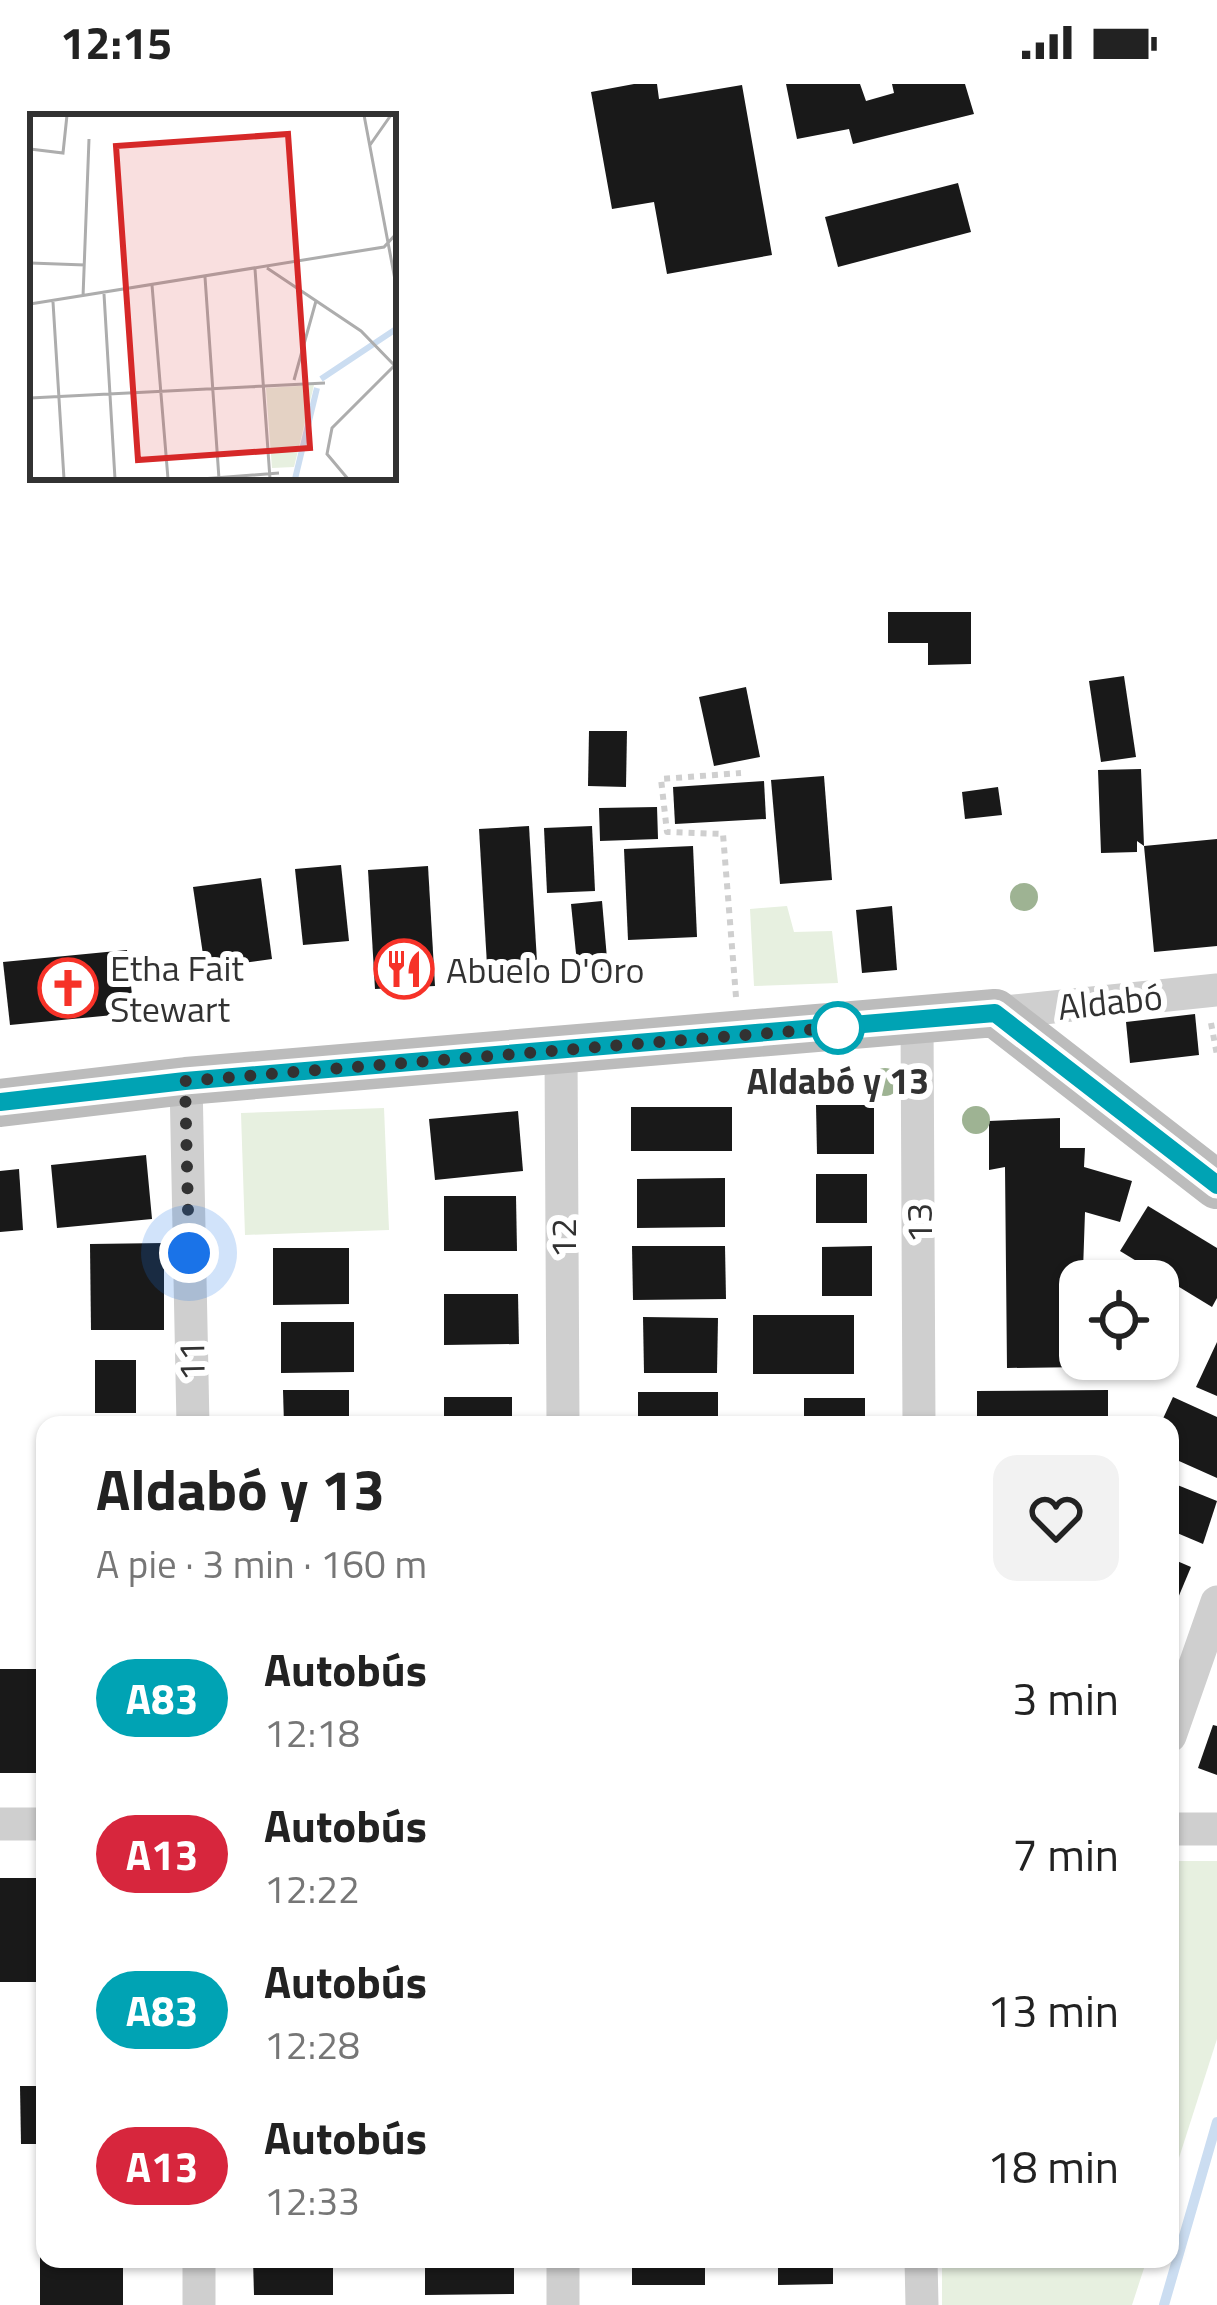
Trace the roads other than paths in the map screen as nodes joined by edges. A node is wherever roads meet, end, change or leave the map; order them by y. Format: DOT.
graph roads {
  1 [pos="1213,999"];
  2 [pos="995,1013"];
  3 [pos="917,1021"];
  4 [pos="561,1052"];
  5 [pos="185,1081"];
  6 [pos="0,1102"];
  7 [pos="1217,1185"];
  8 [pos="193,1416"];
  9 [pos="562,1416"];
  10 [pos="919,1416"];
  11 [pos="1217,1602"];
  12 [pos="1179,1710"];
  13 [pos="0,1824"];
  14 [pos="36,1824"];
  15 [pos="1179,1829"];
  16 [pos="1217,1829"];
  17 [pos="200,2268"];
  18 [pos="563,2268"];
  19 [pos="922,2268"];
  20 [pos="199,2305"];
  21 [pos="562,2305"];
  22 [pos="922,2305"];
  1 -- 2 [label="street, Aldabó"];
  2 -- 3 [label="street, Aldabó"];
  2 -- 7 [label="street"];
  3 -- 4 [label="street, Aldabó"];
  3 -- 10 [label="street, 13"];
  4 -- 5 [label="street, Aldabó"];
  4 -- 9 [label="street, 12"];
  5 -- 6 [label="street, Aldabó"];
  5 -- 8 [label="street, 11"];
  11 -- 12 [label="street"];
  13 -- 14 [label="street"];
  15 -- 16 [label="street"];
  17 -- 20 [label="street"];
  18 -- 21 [label="street"];
  19 -- 22 [label="street"];
}
